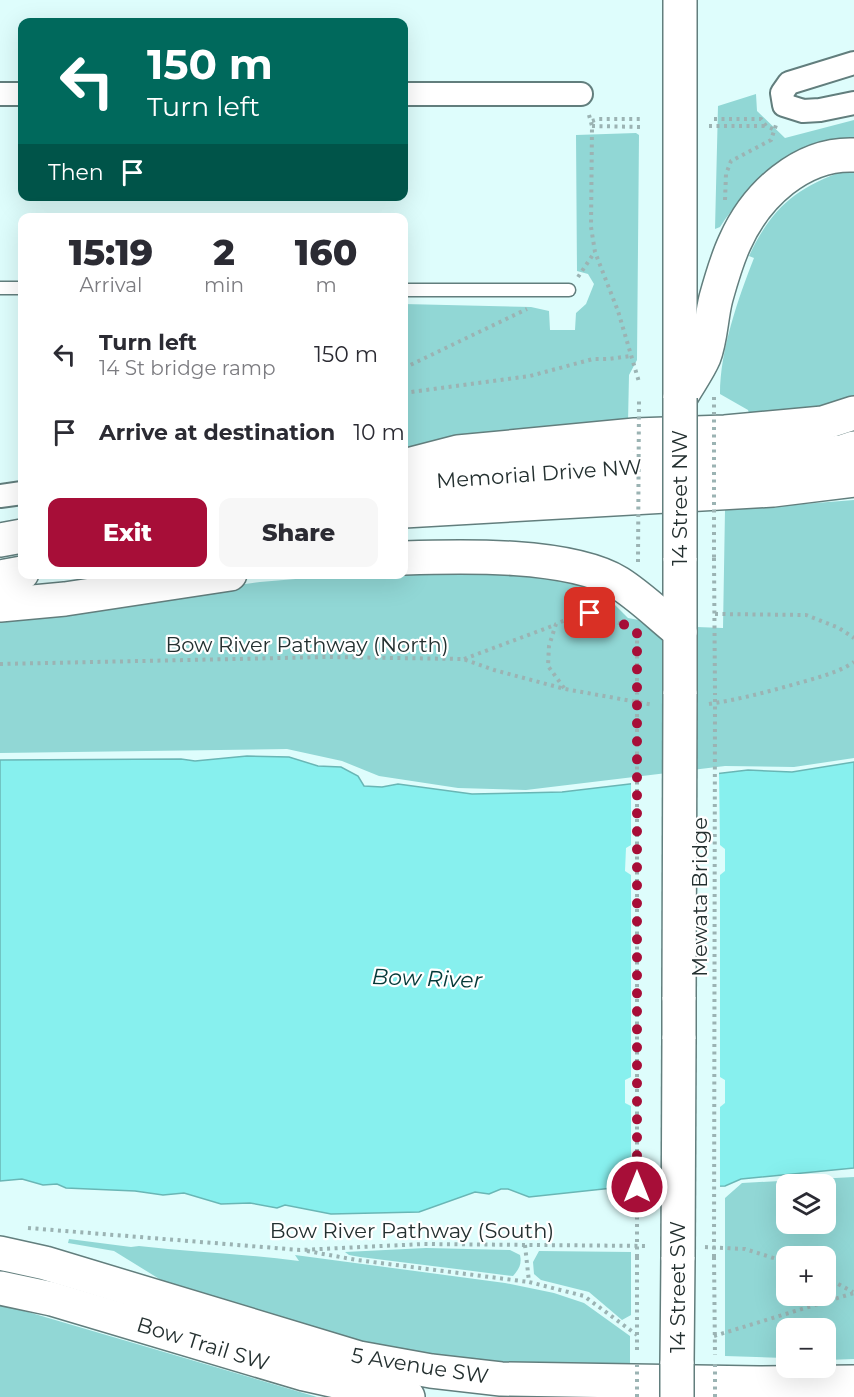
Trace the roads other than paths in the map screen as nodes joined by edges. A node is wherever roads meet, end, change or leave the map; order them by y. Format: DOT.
graph roads {
  1 [pos="680,0"];
  2 [pos="854,63"];
  3 [pos="0,94"];
  4 [pos="18,94"];
  5 [pos="408,94"];
  6 [pos="580,94"];
  7 [pos="854,103"];
  8 [pos="854,155"];
  9 [pos="0,288"];
  10 [pos="18,288"];
  11 [pos="408,290"];
  12 [pos="569,291"];
  13 [pos="680,398"];
  14 [pos="854,413"];
  15 [pos="854,448"];
  16 [pos="408,464"];
  17 [pos="854,480"];
  18 [pos="408,483"];
  19 [pos="18,493"];
  20 [pos="0,496"];
  21 [pos="408,511"];
  22 [pos="18,537"];
  23 [pos="0,540"];
  24 [pos="408,558"];
  25 [pos="18,574"];
  26 [pos="0,577"];
  27 [pos="197,579"];
  28 [pos="0,605"];
  29 [pos="680,633"];
  30 [pos="679,997"];
  31 [pos="0,1253"];
  32 [pos="0,1287"];
  33 [pos="854,1382"];
  34 [pos="408,1397"];
  35 [pos="677,1397"];
  1 -- 13 [label="main road, 14 Street NW"];
  2 -- 7 [label="street"];
  3 -- 4 [label="street"];
  5 -- 6 [label="street"];
  8 -- 13 [label="main road"];
  9 -- 10 [label="lane"];
  11 -- 12 [label="lane"];
  13 -- 29 [label="main road, 14 Street NW, bridge"];
  14 -- 16 [label="main road"];
  15 -- 18 [label="main road, Memorial Drive NW"];
  17 -- 21 [label="main road, Memorial Drive NW"];
  19 -- 20 [label="street"];
  22 -- 23 [label="main road"];
  24 -- 29 [label="main road"];
  25 -- 26 [label="main road"];
  27 -- 28 [label="main road"];
  29 -- 30 [label="main road, 14 Street NW, bridge"];
  30 -- 35 [label="main road, 14 Street SW, bridge"];
  31 -- 33 [label="main road, 5 Avenue SW"];
  32 -- 34 [label="main road, Bow Trail SW"];
}
